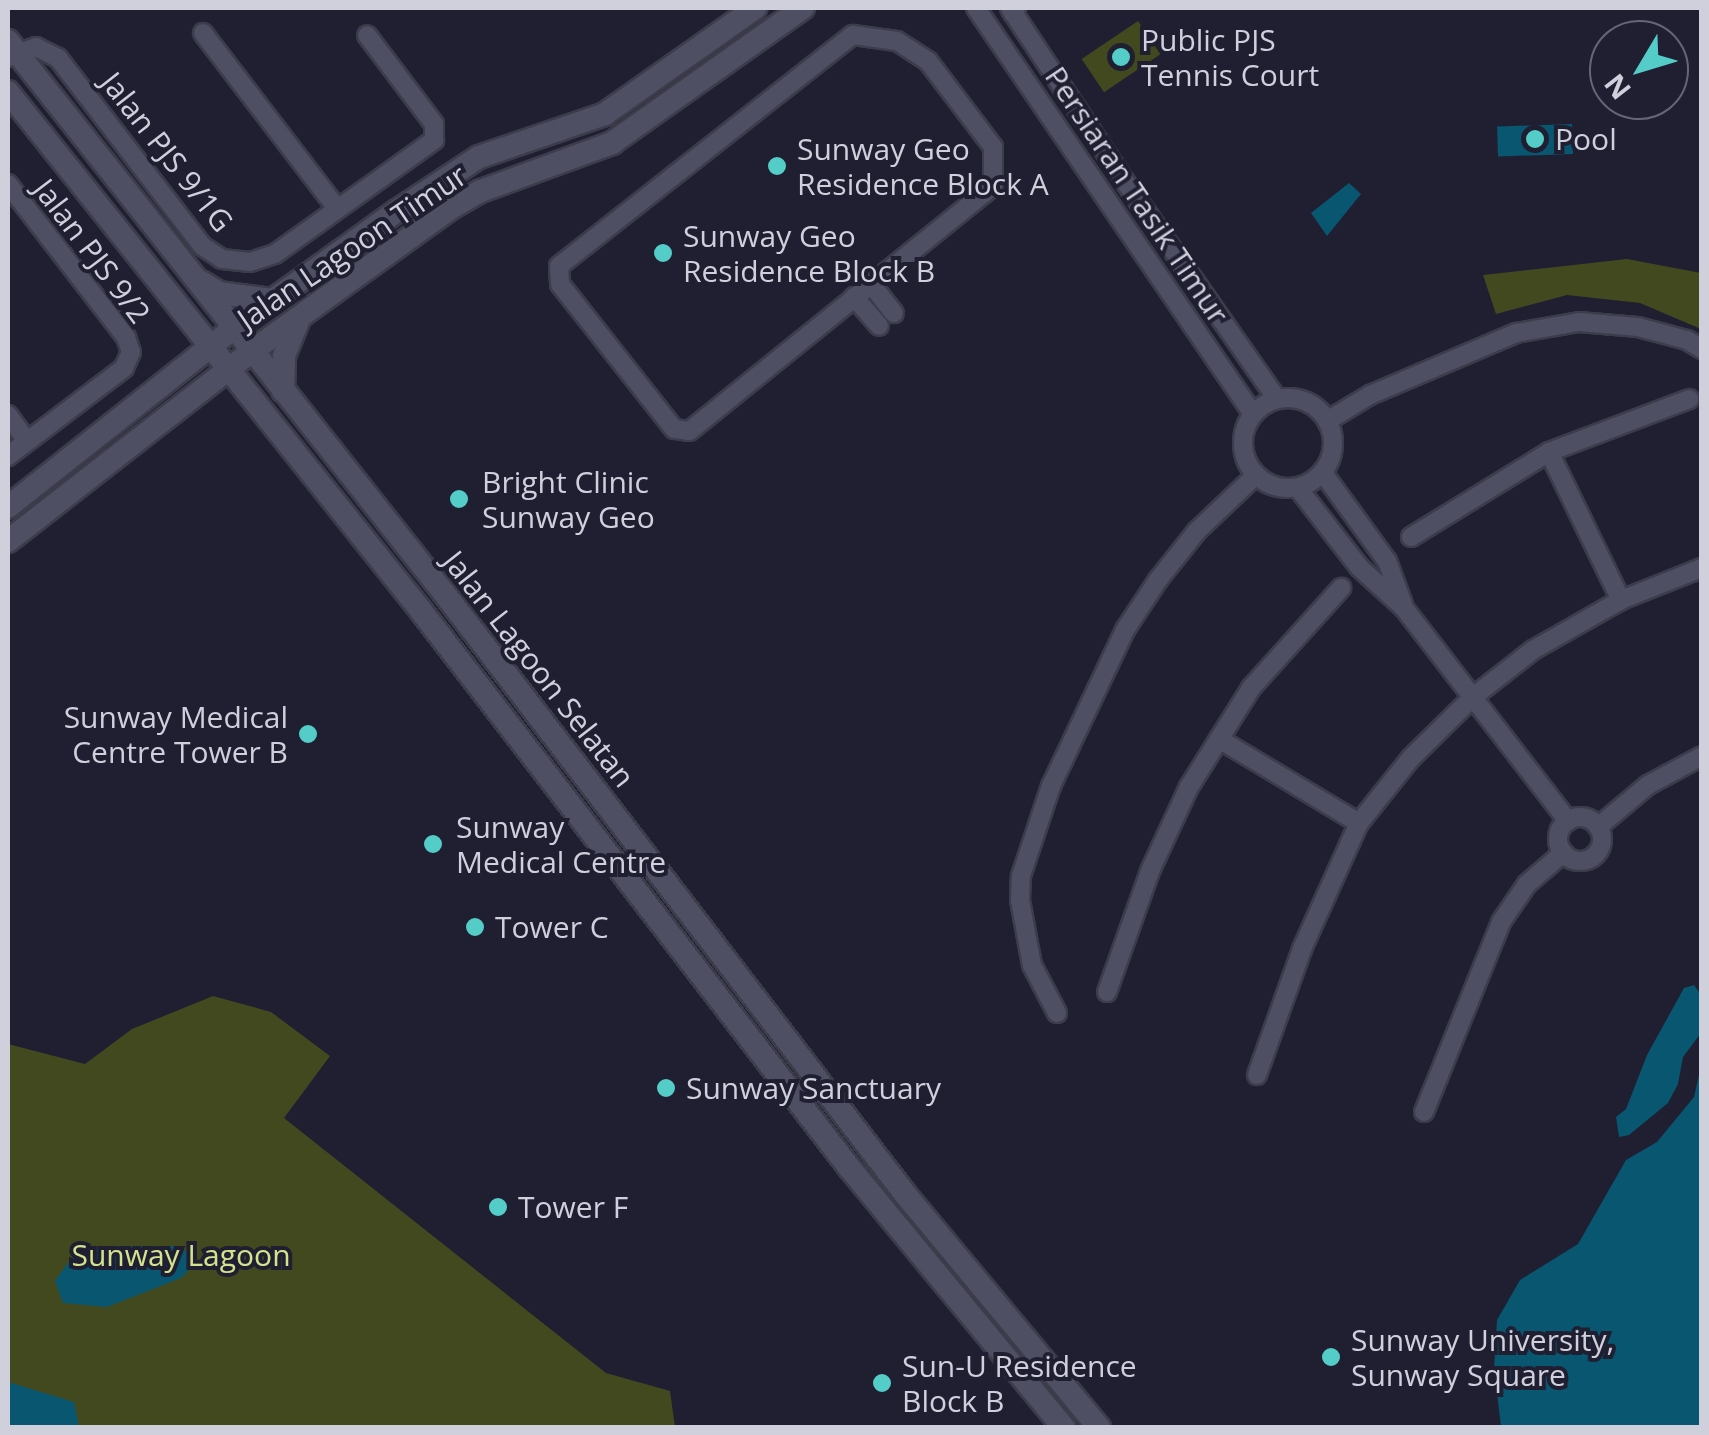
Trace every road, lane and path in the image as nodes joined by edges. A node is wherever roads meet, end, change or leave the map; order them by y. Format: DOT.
graph roads {
  1 [pos="755,8"];
  2 [pos="803,8"];
  3 [pos="976,8"];
  4 [pos="1013,9"];
  5 [pos="203,33"];
  6 [pos="367,34"];
  7 [pos="10,50"];
  8 [pos="8,92"];
  9 [pos="8,184"];
  10 [pos="337,208"];
  11 [pos="193,278"];
  12 [pos="871,284"];
  13 [pos="854,297"];
  14 [pos="272,300"];
  15 [pos="174,306"];
  16 [pos="894,312"];
  17 [pos="299,318"];
  18 [pos="879,326"];
  19 [pos="234,328"];
  20 [pos="1702,349"];
  21 [pos="210,350"];
  22 [pos="252,351"];
  23 [pos="227,371"];
  24 [pos="172,380"];
  25 [pos="283,391"];
  26 [pos="1689,398"];
  27 [pos="1277,399"];
  28 [pos="190,400"];
  29 [pos="258,412"];
  30 [pos="1253,414"];
  31 [pos="8,415"];
  32 [pos="1328,420"];
  33 [pos="27,441"];
  34 [pos="1549,452"];
  35 [pos="8,456"];
  36 [pos="1323,474"];
  37 [pos="1256,475"];
  38 [pos="1298,488"];
  39 [pos="8,507"];
  40 [pos="1411,537"];
  41 [pos="8,541"];
  42 [pos="1702,568"];
  43 [pos="1341,588"];
  44 [pos="1621,600"];
  45 [pos="1404,608"];
  46 [pos="1473,697"];
  47 [pos="1220,739"];
  48 [pos="1702,756"];
  49 [pos="1568,821"];
  50 [pos="1359,823"];
  51 [pos="1598,826"];
  52 [pos="1563,853"];
  53 [pos="1107,992"];
  54 [pos="1057,1013"];
  55 [pos="1257,1075"];
  56 [pos="1424,1112"];
  57 [pos="1064,1428"];
  58 [pos="1099,1428"];
  1 -- 14 [label="main road, Jalan Lagoon Timur"];
  2 -- 17 [label="main road, Jalan Lagoon Timur"];
  3 -- 30 [label="street, Persiaran Tasik Timur"];
  4 -- 27 [label="street, Persiaran Tasik Timur"];
  5 -- 10 [label="street"];
  6 -- 10 [label="street, Jalan PJS 9/1G"];
  7 -- 10 [label="street, Jalan PJS 9/1G"];
  7 -- 11 [label="main road, Jalan Lagoon Selatan"];
  8 -- 15 [label="main road, Jalan Lagoon Selatan"];
  9 -- 33 [label="street, Jalan PJS 9/2"];
  11 -- 14 [label="main road"];
  11 -- 19 [label="main road, Jalan Lagoon Selatan"];
  12 -- 13 [label="street"];
  12 -- 13 [label="street"];
  12 -- 16 [label="street"];
  13 -- 18 [label="street"];
  14 -- 19 [label="main road, Jalan Lagoon Timur"];
  15 -- 21 [label="main road, Jalan Lagoon Selatan"];
  15 -- 24 [label="main road"];
  17 -- 22 [label="main road, Jalan Lagoon Timur"];
  17 -- 25 [label="main road"];
  19 -- 21 [label="main road, Jalan Lagoon Timur"];
  19 -- 22 [label="main road, Jalan Lagoon Selatan"];
  20 -- 32 [label="street"];
  21 -- 23 [label="main road, Jalan Lagoon Selatan"];
  21 -- 24 [label="main road, Jalan Lagoon Timur"];
  22 -- 23 [label="main road, Jalan Lagoon Timur"];
  22 -- 25 [label="main road, Jalan Lagoon Selatan"];
  23 -- 28 [label="main road, Jalan Lagoon Timur"];
  23 -- 29 [label="main road, Jalan Lagoon Selatan"];
  24 -- 39 [label="main road, Jalan Lagoon Timur"];
  25 -- 58 [label="main road, Jalan Lagoon Selatan"];
  26 -- 34 [label="street"];
  27 -- 30 [label="street"];
  27 -- 32 [label="street"];
  28 -- 29 [label="main road"];
  28 -- 41 [label="main road, Jalan Lagoon Timur"];
  29 -- 57 [label="main road, Jalan Lagoon Selatan"];
  30 -- 37 [label="street"];
  31 -- 33 [label="street"];
  32 -- 36 [label="street"];
  33 -- 35 [label="street"];
  34 -- 40 [label="street"];
  34 -- 44 [label="street"];
  36 -- 38 [label="street"];
  36 -- 45 [label="street"];
  37 -- 38 [label="street"];
  37 -- 54 [label="street"];
  38 -- 45 [label="street"];
  42 -- 44 [label="street"];
  43 -- 47 [label="street"];
  44 -- 46 [label="street"];
  45 -- 46 [label="street"];
  46 -- 49 [label="street"];
  46 -- 50 [label="street"];
  47 -- 50 [label="street"];
  47 -- 53 [label="street"];
  48 -- 51 [label="street"];
  49 -- 51 [label="street"];
  49 -- 52 [label="street"];
  50 -- 55 [label="street"];
  51 -- 52 [label="street"];
  52 -- 56 [label="street"];
}
